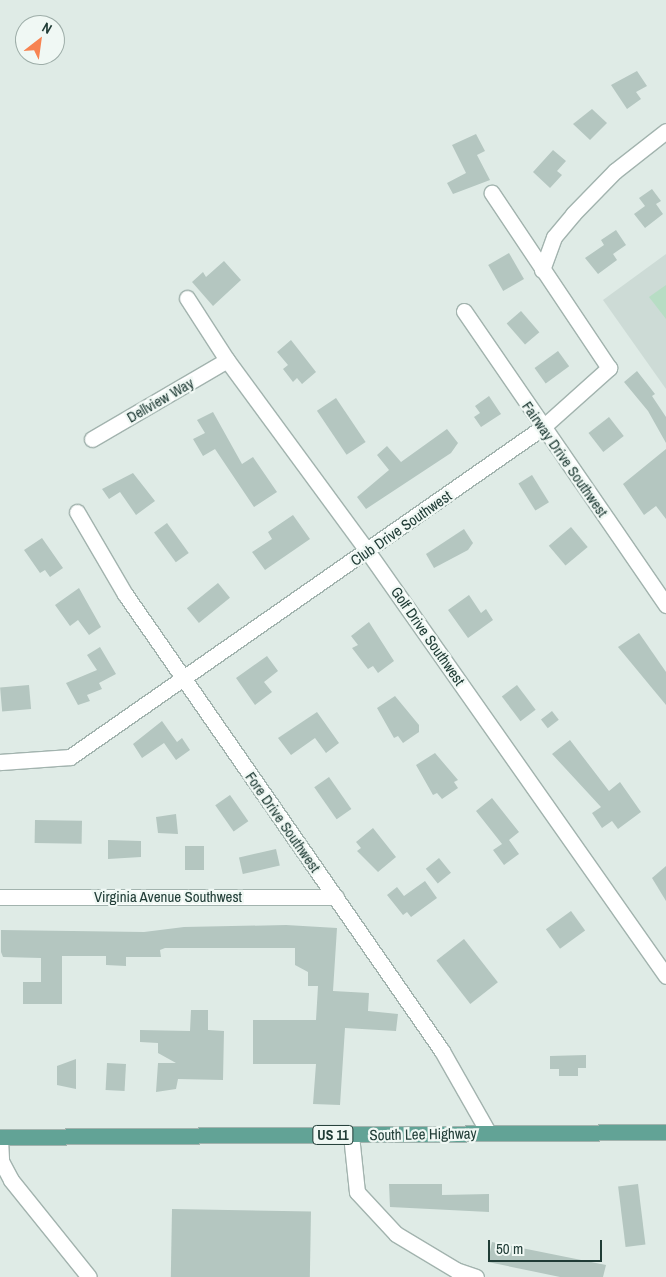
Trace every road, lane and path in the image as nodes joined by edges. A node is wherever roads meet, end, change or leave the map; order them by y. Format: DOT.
graph roads {
  1 [pos="666,131"];
  2 [pos="492,193"];
  3 [pos="542,270"];
  4 [pos="187,298"];
  5 [pos="464,311"];
  6 [pos="227,360"];
  7 [pos="543,427"];
  8 [pos="92,439"];
  9 [pos="77,512"];
  10 [pos="368,552"];
  11 [pos="666,605"];
  12 [pos="182,677"];
  13 [pos="0,762"];
  14 [pos="0,897"];
  15 [pos="336,897"];
  16 [pos="666,976"];
  17 [pos="488,1132"];
  18 [pos="666,1132"];
  19 [pos="351,1135"];
  20 [pos="0,1138"];
  21 [pos="86,1276"];
  22 [pos="476,1277"];
  1 -- 3 [label="street"];
  2 -- 3 [label="street, Club Drive Southwest"];
  3 -- 7 [label="street, Club Drive Southwest"];
  4 -- 6 [label="street, Golf Drive Southwest"];
  5 -- 7 [label="street, Fairway Drive Southwest"];
  6 -- 8 [label="street, Dellview Way"];
  6 -- 10 [label="street, Golf Drive Southwest"];
  7 -- 10 [label="street, Club Drive Southwest"];
  7 -- 11 [label="street, Fairway Drive Southwest"];
  9 -- 12 [label="street, Fore Drive Southwest"];
  10 -- 12 [label="street, Club Drive Southwest"];
  10 -- 16 [label="street, Golf Drive Southwest"];
  12 -- 13 [label="street, Club Drive Southwest"];
  12 -- 15 [label="street, Fore Drive Southwest"];
  14 -- 15 [label="street, Virginia Avenue Southwest"];
  15 -- 17 [label="street, Fore Drive Southwest"];
  17 -- 18 [label="main road, South Lee Highway / US 11"];
  17 -- 19 [label="main road, South Lee Highway / US 11"];
  19 -- 20 [label="main road, South Lee Highway / US 11"];
  19 -- 22 [label="street"];
  20 -- 21 [label="street"];
}
